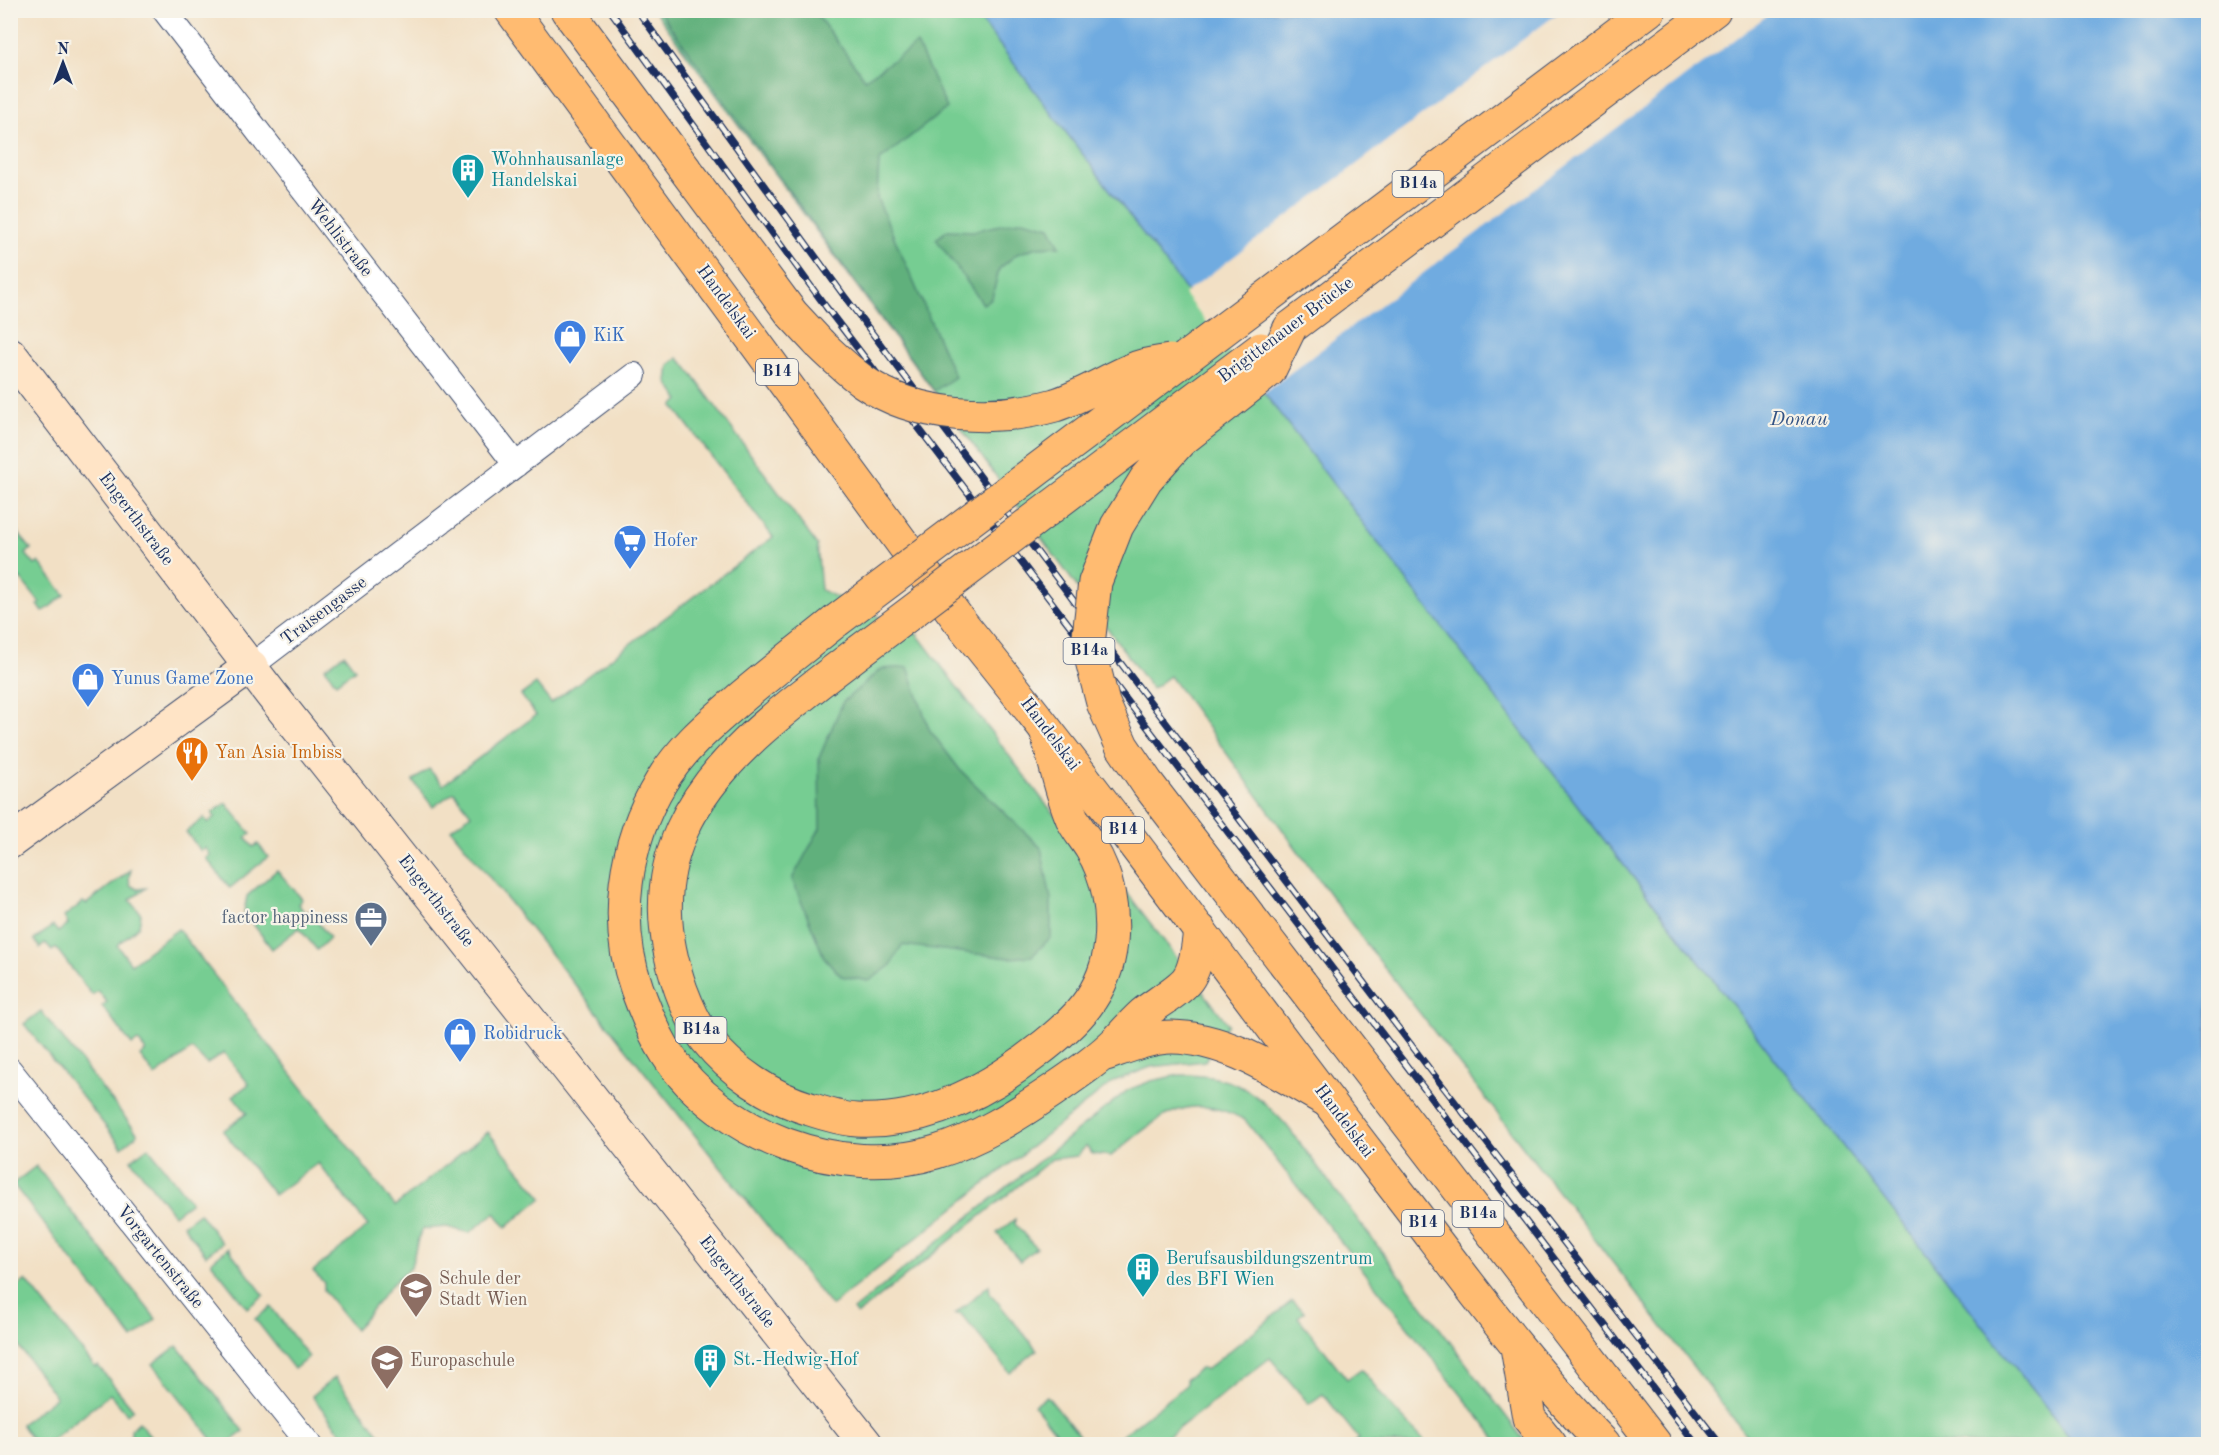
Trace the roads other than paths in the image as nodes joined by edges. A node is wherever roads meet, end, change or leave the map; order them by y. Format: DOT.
graph roads {
  1 [pos="164,10"];
  2 [pos="512,10"];
  3 [pos="567,10"];
  4 [pos="1649,10"];
  5 [pos="1714,10"];
  6 [pos="1290,327"];
  7 [pos="10,354"];
  8 [pos="1187,357"];
  9 [pos="634,375"];
  10 [pos="516,465"];
  11 [pos="251,666"];
  12 [pos="1047,730"];
  13 [pos="10,842"];
  14 [pos="1200,930"];
  15 [pos="1104,1054"];
  16 [pos="10,1070"];
  17 [pos="1328,1101"];
  18 [pos="1517,1346"];
  19 [pos="309,1444"];
  20 [pos="866,1444"];
  21 [pos="1550,1444"];
  22 [pos="1604,1444"];
  23 [pos="1655,1444"];
  1 -- 10 [label="street, Wehlistraße"];
  2 -- 12 [label="main road, Handelskai / B14"];
  3 -- 8 [label="main road, bridge"];
  4 -- 8 [label="main road, Brigittenauer Brücke / B14a"];
  5 -- 6 [label="main road, Brigittenauer Brücke / B14a"];
  6 -- 12 [label="main road, Brigittenauer Brücke / B14a, bridge"];
  6 -- 23 [label="main road, B14a, bridge"];
  7 -- 11 [label="street, Engerthstraße"];
  8 -- 15 [label="main road, Brigittenauer Brücke / B14a, bridge"];
  9 -- 10 [label="street, Traisengasse"];
  10 -- 11 [label="street, Traisengasse"];
  11 -- 13 [label="street, Traisengasse"];
  11 -- 20 [label="street, Engerthstraße"];
  12 -- 14 [label="main road, Handelskai / B14"];
  14 -- 15 [label="main road, B14a"];
  14 -- 17 [label="main road, Handelskai / B14"];
  15 -- 17 [label="main road, B14a"];
  16 -- 19 [label="street, Vorgartenstraße"];
  17 -- 18 [label="main road, Handelskai / B14"];
  18 -- 21 [label="main road"];
  18 -- 22 [label="main road, Handelskai / B14"];
}
